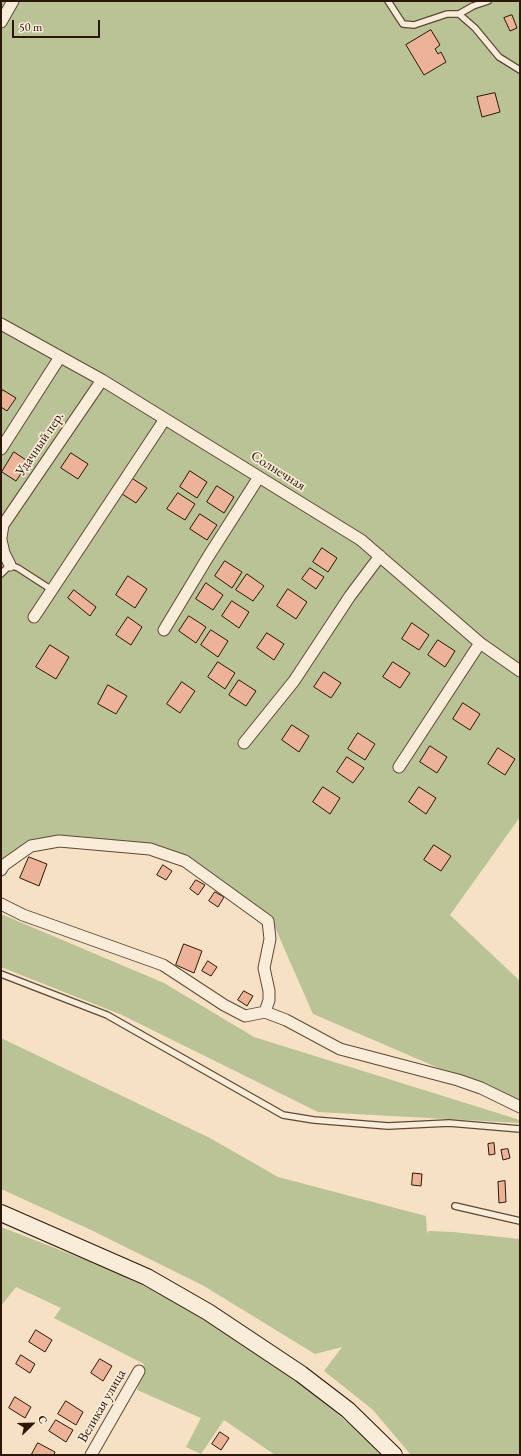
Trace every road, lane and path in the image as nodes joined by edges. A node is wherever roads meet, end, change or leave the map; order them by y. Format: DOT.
graph roads {
  1 [pos="13,1"];
  2 [pos="388,1"];
  3 [pos="488,1"];
  4 [pos="459,14"];
  5 [pos="1,22"];
  6 [pos="520,70"];
  7 [pos="1,324"];
  8 [pos="60,357"];
  9 [pos="102,380"];
  10 [pos="165,419"];
  11 [pos="1,449"];
  12 [pos="259,477"];
  13 [pos="1,539"];
  14 [pos="380,556"];
  15 [pos="10,565"];
  16 [pos="1,574"];
  17 [pos="52,590"];
  18 [pos="34,617"];
  19 [pos="164,630"];
  20 [pos="480,643"];
  21 [pos="520,671"];
  22 [pos="244,743"];
  23 [pos="399,767"];
  24 [pos="1,870"];
  25 [pos="1,904"];
  26 [pos="1,974"];
  27 [pos="265,1012"];
  28 [pos="520,1107"];
  29 [pos="520,1129"];
  30 [pos="455,1206"];
  31 [pos="1,1213"];
  32 [pos="520,1221"];
  33 [pos="139,1372"];
  34 [pos="91,1455"];
  35 [pos="394,1455"];
  1 -- 5 [label="street"];
  2 -- 4 [label="lane"];
  3 -- 4 [label="lane"];
  4 -- 6 [label="lane"];
  7 -- 8 [label="street, Солнечная"];
  8 -- 9 [label="street, Солнечная"];
  8 -- 11 [label="street"];
  9 -- 10 [label="street, Солнечная"];
  9 -- 13 [label="street, Удачный пер."];
  10 -- 12 [label="street, Солнечная"];
  10 -- 17 [label="street"];
  12 -- 14 [label="street, Солнечная"];
  12 -- 19 [label="street"];
  13 -- 15 [label="street"];
  14 -- 20 [label="street, Солнечная"];
  14 -- 22 [label="street"];
  15 -- 16 [label="lane"];
  15 -- 17 [label="lane"];
  17 -- 18 [label="street"];
  20 -- 21 [label="street, Солнечная"];
  20 -- 23 [label="street"];
  24 -- 27 [label="street"];
  25 -- 27 [label="street"];
  26 -- 29 [label="lane"];
  27 -- 28 [label="street"];
  30 -- 32 [label="lane"];
  31 -- 35 [label="main road"];
  33 -- 34 [label="street, Великая улица"];
}
